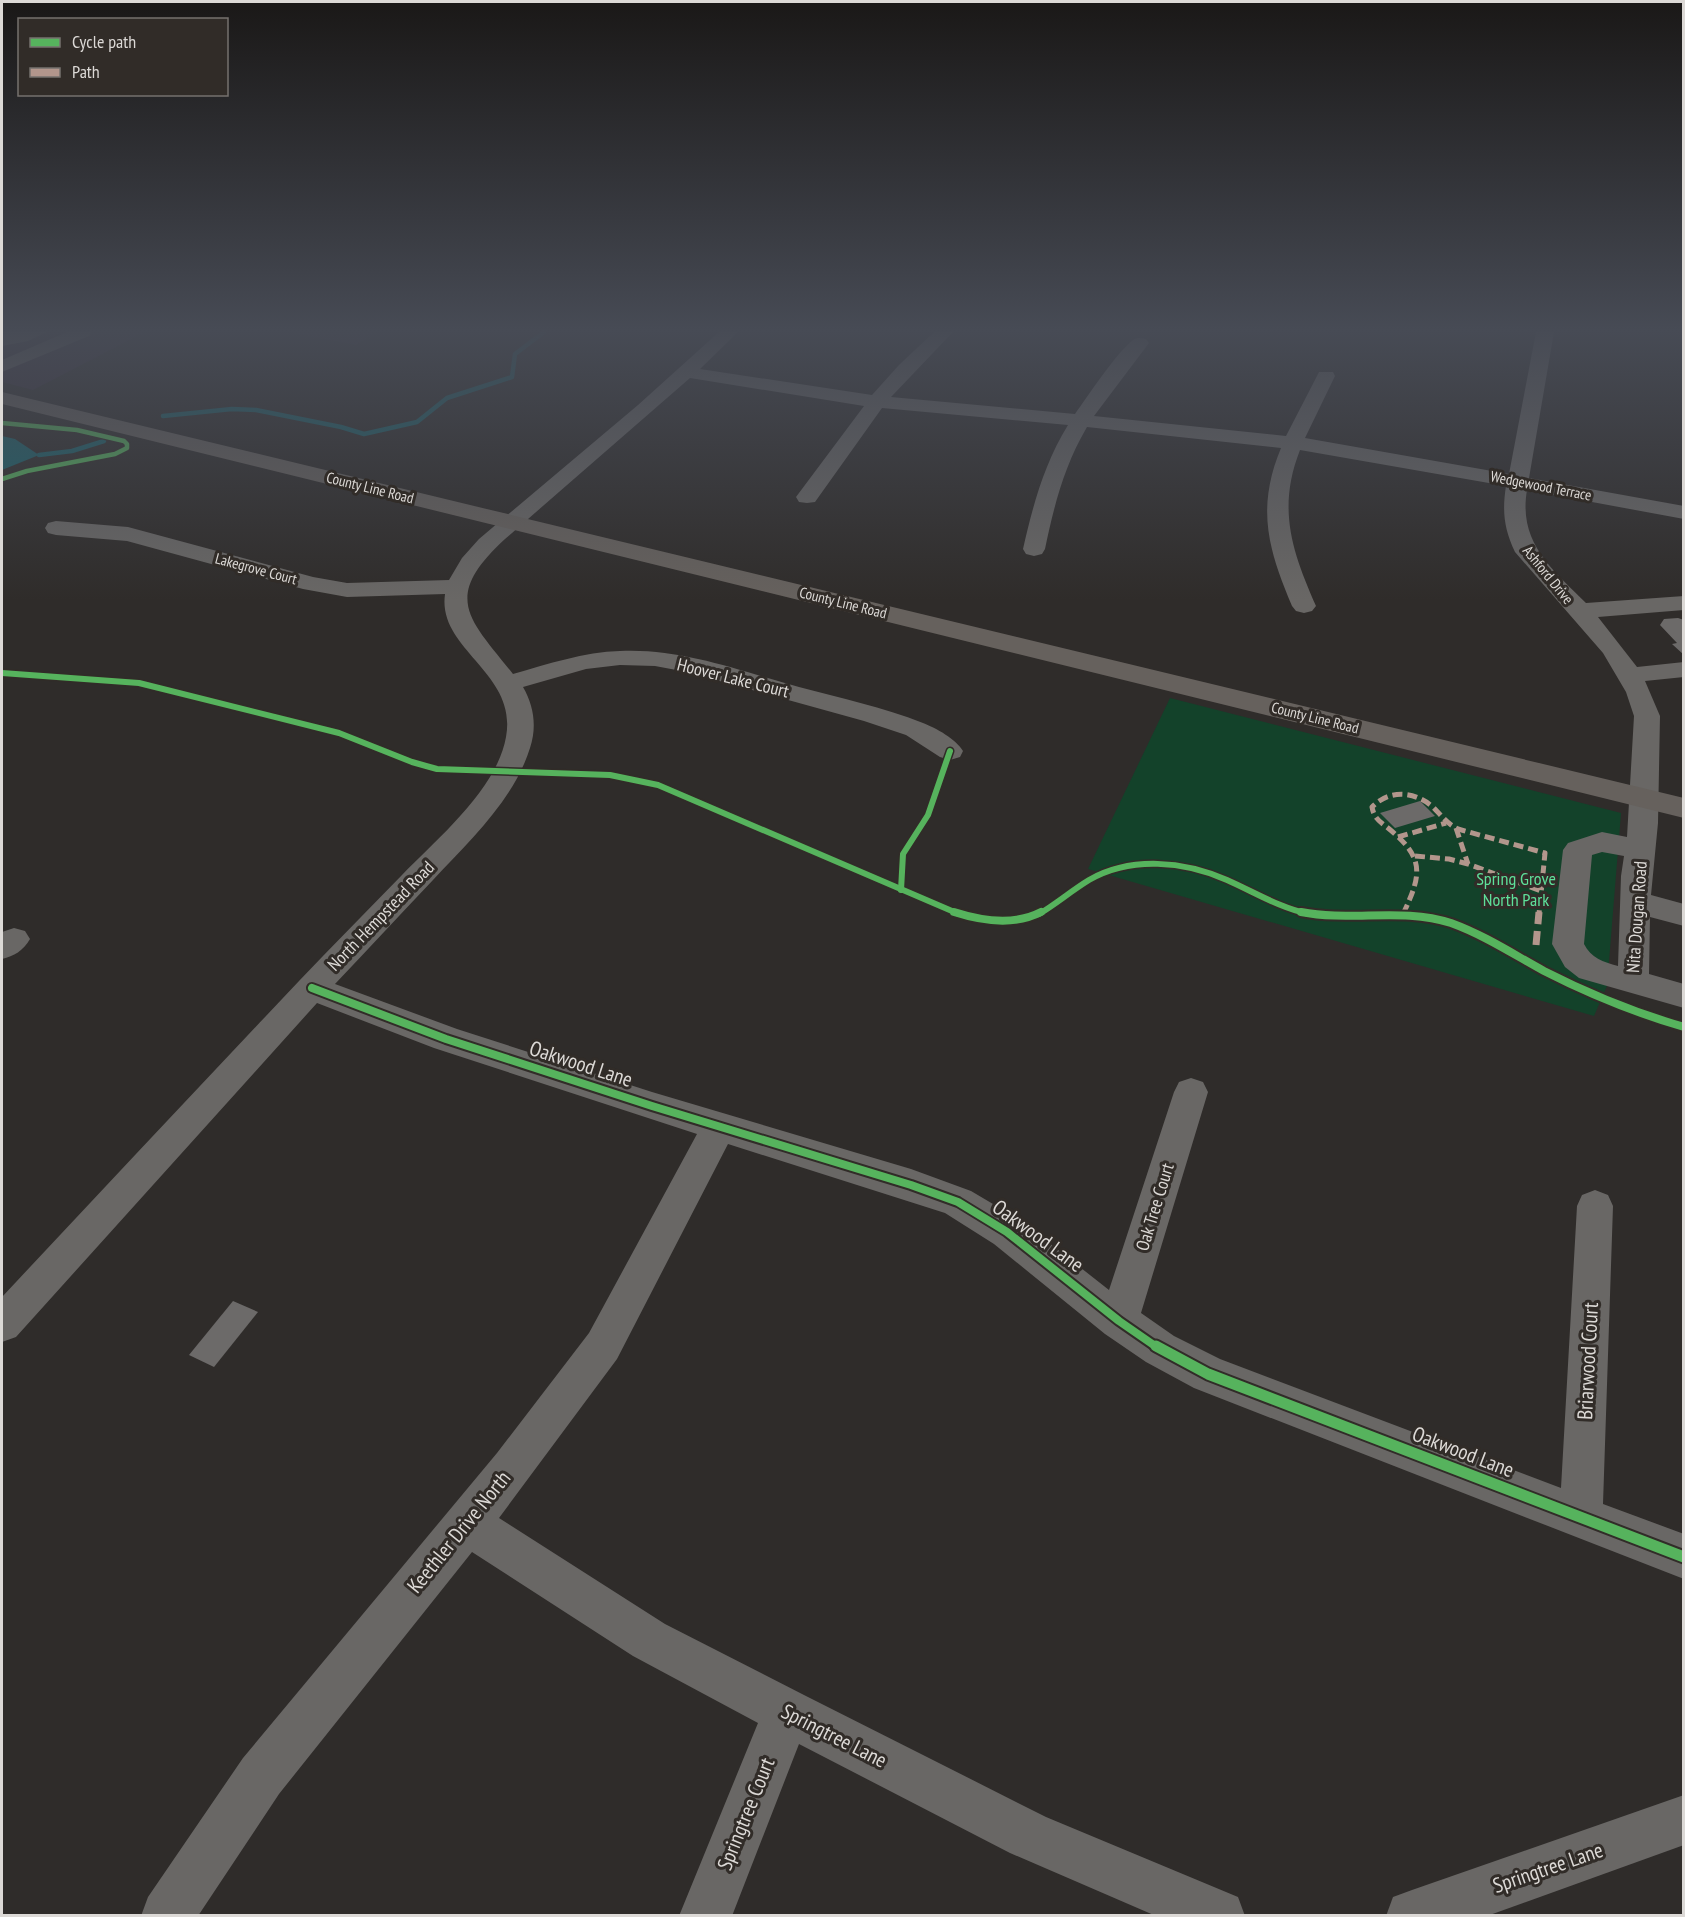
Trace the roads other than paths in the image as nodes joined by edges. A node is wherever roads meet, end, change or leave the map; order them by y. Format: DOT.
graph roads {
  1 [pos="98,421"];
  2 [pos="630,421"];
  3 [pos="863,421"];
  4 [pos="1076,421"];
  5 [pos="1303,421"];
  6 [pos="1526,421"];
  7 [pos="1082,422"];
  8 [pos="1292,443"];
  9 [pos="1517,482"];
  10 [pos="807,497"];
  11 [pos="1683,513"];
  12 [pos="512,522"];
  13 [pos="56,528"];
  14 [pos="1034,549"];
  15 [pos="458,587"];
  16 [pos="1683,603"];
  17 [pos="1304,606"];
  18 [pos="1578,611"];
  19 [pos="1683,669"];
  20 [pos="1632,675"];
  21 [pos="507,683"];
  22 [pos="950,751"];
  23 [pos="1645,799"];
  24 [pos="1683,808"];
  25 [pos="1641,850"];
  26 [pos="1635,902"];
  27 [pos="1683,915"];
  28 [pos="1633,982"];
  29 [pos="312,988"];
  30 [pos="1683,996"];
  31 [pos="1191,1092"];
  32 [pos="718,1127"];
  33 [pos="1595,1206"];
  34 [pos="6,1311"];
  35 [pos="1119,1321"];
  36 [pos="1581,1517"];
  37 [pos="468,1520"];
  38 [pos="1683,1557"];
  39 [pos="787,1712"];
  40 [pos="1683,1820"];
  41 [pos="167,1916"];
  42 [pos="705,1916"];
  43 [pos="1219,1916"];
  44 [pos="1412,1916"];
  1 -- 12 [label="main road, County Line Road"];
  2 -- 12 [label="street"];
  3 -- 10 [label="street"];
  4 -- 7 [label="street, Wedgewood Terrace"];
  5 -- 8 [label="street"];
  6 -- 9 [label="street, Ashford Drive"];
  7 -- 8 [label="street, Wedgewood Terrace"];
  7 -- 14 [label="street"];
  8 -- 9 [label="street, Wedgewood Terrace"];
  8 -- 17 [label="street"];
  9 -- 11 [label="street, Wedgewood Terrace"];
  9 -- 18 [label="street, Ashford Drive"];
  12 -- 15 [label="street"];
  12 -- 23 [label="main road, County Line Road"];
  13 -- 15 [label="street, Lakegrove Court"];
  15 -- 21 [label="street, North Hempstead Road"];
  16 -- 18 [label="street"];
  18 -- 20 [label="street, Ashford Drive"];
  19 -- 20 [label="street"];
  20 -- 23 [label="street, Ashford Drive"];
  21 -- 22 [label="street, Hoover Lake Court"];
  21 -- 29 [label="street, North Hempstead Road"];
  23 -- 24 [label="main road, County Line Road"];
  23 -- 25 [label="street, Nita Dougan Road"];
  25 -- 26 [label="street, Nita Dougan Road"];
  25 -- 28 [label="street"];
  26 -- 27 [label="street"];
  26 -- 28 [label="street, Nita Dougan Road"];
  28 -- 30 [label="street, Nita Dougan Road"];
  29 -- 32 [label="street, Oakwood Lane"];
  29 -- 34 [label="street, North Hempstead Road"];
  31 -- 35 [label="street, Oak Tree Court"];
  32 -- 35 [label="street, Oakwood Lane"];
  32 -- 37 [label="street, Keethler Drive North"];
  33 -- 36 [label="street, Briarwood Court"];
  35 -- 36 [label="street, Oakwood Lane"];
  36 -- 38 [label="street, Oakwood Lane"];
  37 -- 39 [label="street, Springtree Lane"];
  37 -- 41 [label="street, Keethler Drive North"];
  39 -- 42 [label="street, Springtree Court"];
  39 -- 43 [label="street, Springtree Lane"];
  40 -- 44 [label="street, Springtree Lane"];
}
